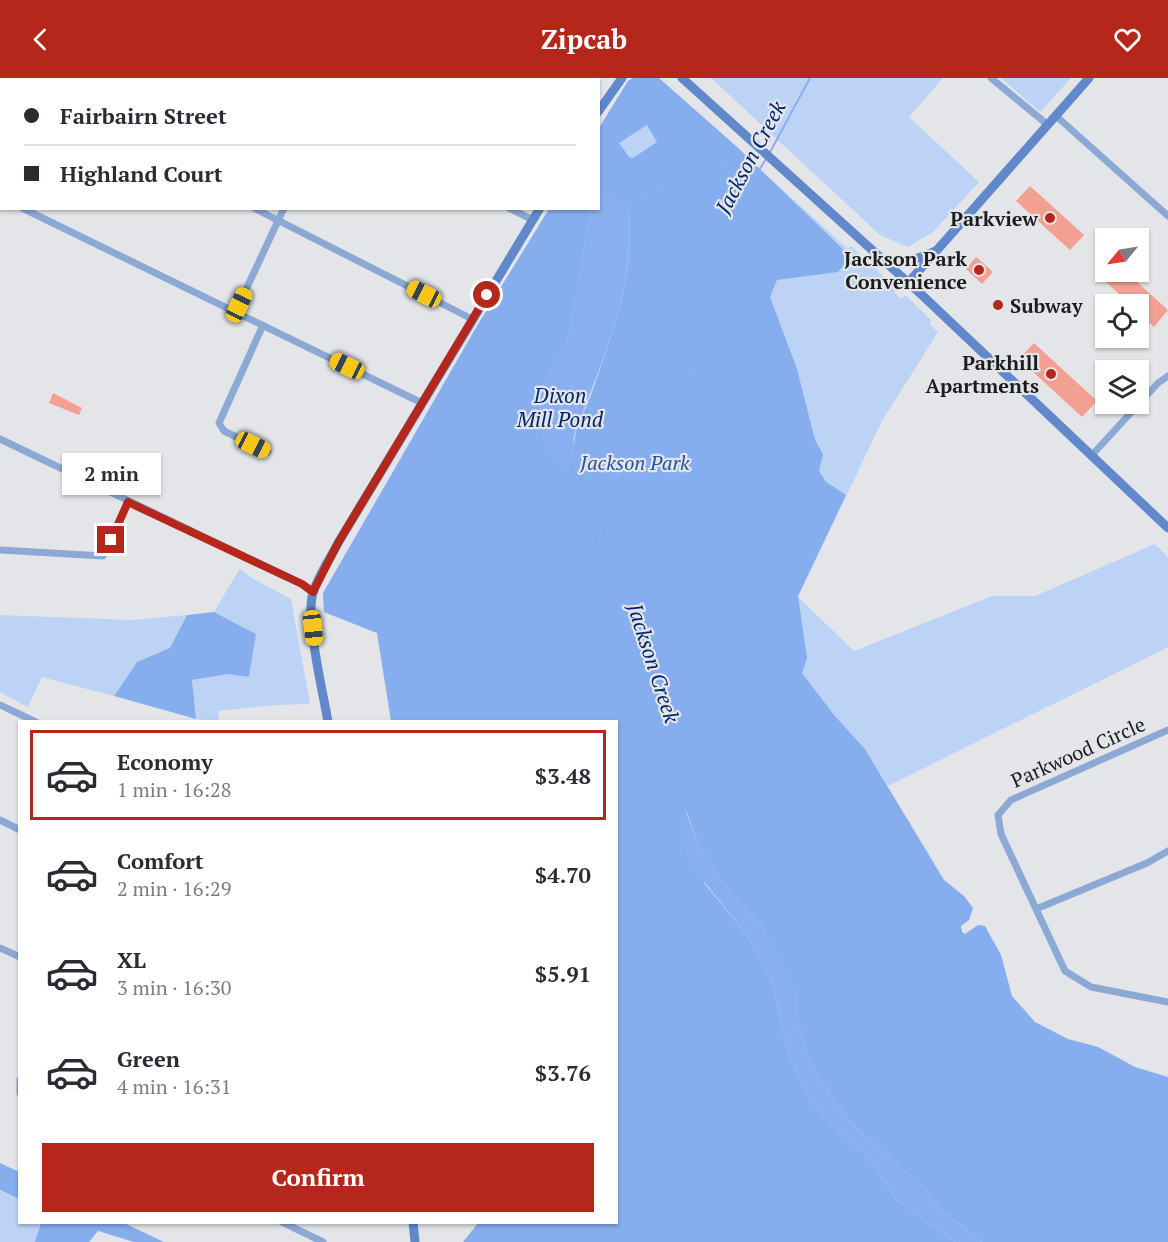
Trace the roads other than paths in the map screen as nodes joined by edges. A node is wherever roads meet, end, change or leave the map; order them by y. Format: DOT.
graph roads {
  1 [pos="622,78"];
  2 [pos="682,78"];
  3 [pos="991,78"];
  4 [pos="1089,78"];
  5 [pos="600,109"];
  6 [pos="1056,116"];
  7 [pos="1048,125"];
  8 [pos="26,210"];
  9 [pos="258,210"];
  10 [pos="283,210"];
  11 [pos="513,210"];
  12 [pos="539,210"];
  13 [pos="1168,216"];
  14 [pos="278,220"];
  15 [pos="533,220"];
  16 [pos="938,250"];
  17 [pos="884,262"];
  18 [pos="908,284"];
  19 [pos="236,311"];
  20 [pos="472,319"];
  21 [pos="263,325"];
  22 [pos="1168,376"];
  23 [pos="422,403"];
  24 [pos="0,439"];
  25 [pos="268,452"];
  26 [pos="1092,455"];
  27 [pos="128,502"];
  28 [pos="1168,528"];
  29 [pos="0,550"];
  30 [pos="313,592"];
  31 [pos="0,705"];
  32 [pos="32,720"];
  33 [pos="328,720"];
  34 [pos="1168,730"];
  35 [pos="0,820"];
  36 [pos="18,829"];
  37 [pos="1168,852"];
  38 [pos="1036,909"];
  39 [pos="0,948"];
  40 [pos="18,956"];
  41 [pos="1168,1002"];
  42 [pos="286,1224"];
  43 [pos="413,1224"];
  44 [pos="323,1242"];
  45 [pos="415,1242"];
  1 -- 5 [label="main road"];
  2 -- 17 [label="main road"];
  3 -- 7 [label="street"];
  4 -- 6 [label="main road"];
  6 -- 7 [label="main road"];
  6 -- 13 [label="street"];
  7 -- 16 [label="main road"];
  8 -- 19 [label="street"];
  9 -- 14 [label="street"];
  10 -- 14 [label="street"];
  11 -- 15 [label="street"];
  12 -- 15 [label="main road"];
  14 -- 19 [label="street"];
  14 -- 20 [label="street"];
  15 -- 20 [label="main road"];
  16 -- 17 [label="main road"];
  16 -- 18 [label="main road"];
  17 -- 18 [label="main road"];
  18 -- 26 [label="main road"];
  19 -- 21 [label="street"];
  20 -- 23 [label="main road"];
  21 -- 23 [label="street"];
  21 -- 25 [label="street"];
  22 -- 26 [label="street"];
  23 -- 30 [label="main road"];
  24 -- 27 [label="street"];
  26 -- 28 [label="main road"];
  27 -- 29 [label="street"];
  27 -- 30 [label="street"];
  30 -- 33 [label="main road"];
  31 -- 32 [label="street"];
  34 -- 38 [label="street, Parkwood Circle"];
  35 -- 36 [label="street"];
  37 -- 38 [label="street"];
  38 -- 41 [label="street, Parkwood Circle"];
  39 -- 40 [label="street"];
  42 -- 44 [label="street"];
  43 -- 45 [label="main road"];
}
